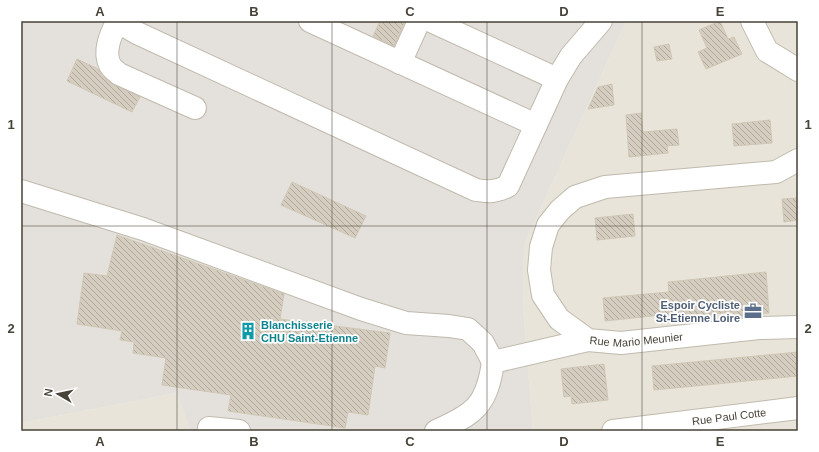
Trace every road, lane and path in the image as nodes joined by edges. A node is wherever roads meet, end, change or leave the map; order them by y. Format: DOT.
graph roads {
  1 [pos="310,21"];
  2 [pos="419,21"];
  3 [pos="431,21"];
  4 [pos="601,21"];
  5 [pos="752,21"];
  6 [pos="117,22"];
  7 [pos="400,63"];
  8 [pos="798,70"];
  9 [pos="557,79"];
  10 [pos="195,108"];
  11 [pos="536,125"];
  12 [pos="798,160"];
  13 [pos="21,191"];
  14 [pos="798,327"];
  15 [pos="588,340"];
  16 [pos="493,362"];
  17 [pos="798,408"];
  18 [pos="209,428"];
  19 [pos="239,431"];
  20 [pos="436,431"];
  21 [pos="612,431"];
  1 -- 7 [label="street"];
  2 -- 7 [label="street"];
  3 -- 9 [label="street"];
  4 -- 9 [label="street"];
  5 -- 8 [label="street"];
  6 -- 10 [label="street"];
  6 -- 11 [label="street"];
  7 -- 11 [label="street"];
  9 -- 11 [label="street"];
  12 -- 15 [label="street, Rue Mario Meunier"];
  13 -- 16 [label="street"];
  14 -- 15 [label="street, Rue Mario Meunier"];
  15 -- 16 [label="street"];
  16 -- 20 [label="street"];
  17 -- 21 [label="street, Rue Paul Cotte"];
  18 -- 19 [label="street"];
}
